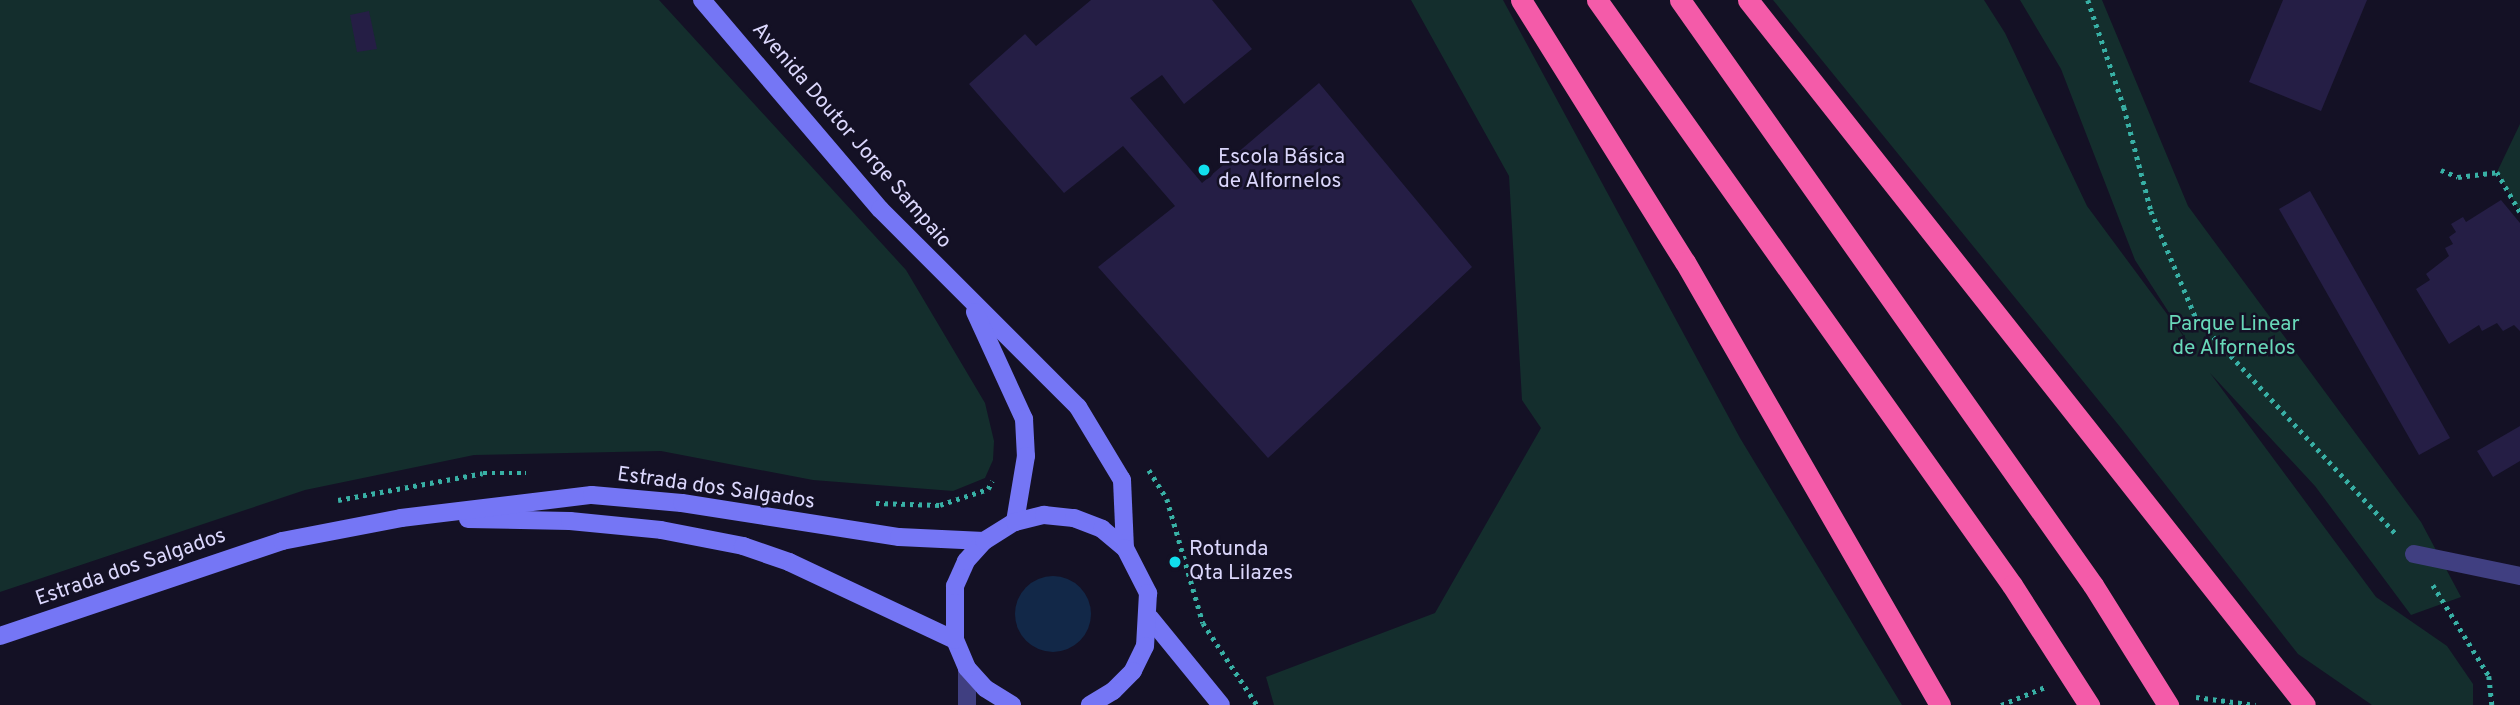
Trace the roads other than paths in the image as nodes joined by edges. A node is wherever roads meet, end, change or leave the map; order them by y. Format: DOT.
graph roads {
  1 [pos="702,0"];
  2 [pos="1521,0"];
  3 [pos="1597,0"];
  4 [pos="1680,0"];
  5 [pos="1748,0"];
  6 [pos="969,299"];
  7 [pos="401,517"];
  8 [pos="1015,522"];
  9 [pos="984,541"];
  10 [pos="1125,548"];
  11 [pos="2414,554"];
  12 [pos="2520,576"];
  13 [pos="1150,618"];
  14 [pos="0,636"];
  15 [pos="955,640"];
  16 [pos="967,668"];
  17 [pos="967,705"];
  18 [pos="1012,705"];
  19 [pos="1090,705"];
  20 [pos="1220,705"];
  21 [pos="1941,705"];
  22 [pos="2089,705"];
  23 [pos="2168,705"];
  24 [pos="2305,705"];
  1 -- 6 [label="main road, Avenida Doutor Jorge Sampaio"];
  2 -- 21 [label="highway"];
  3 -- 22 [label="highway"];
  4 -- 23 [label="highway"];
  5 -- 24 [label="highway"];
  6 -- 8 [label="main road, Avenida Doutor Jorge Sampaio"];
  6 -- 10 [label="main road, Avenida Doutor Jorge Sampaio"];
  7 -- 9 [label="main road, Estrada dos Salgados"];
  7 -- 14 [label="main road, Estrada dos Salgados"];
  7 -- 15 [label="main road, Estrada dos Salgados"];
  8 -- 9 [label="main road"];
  8 -- 10 [label="main road"];
  9 -- 15 [label="main road"];
  10 -- 13 [label="main road"];
  11 -- 12 [label="street"];
  13 -- 19 [label="main road"];
  13 -- 20 [label="main road"];
  15 -- 16 [label="main road"];
  16 -- 17 [label="street"];
  16 -- 18 [label="main road"];
}
